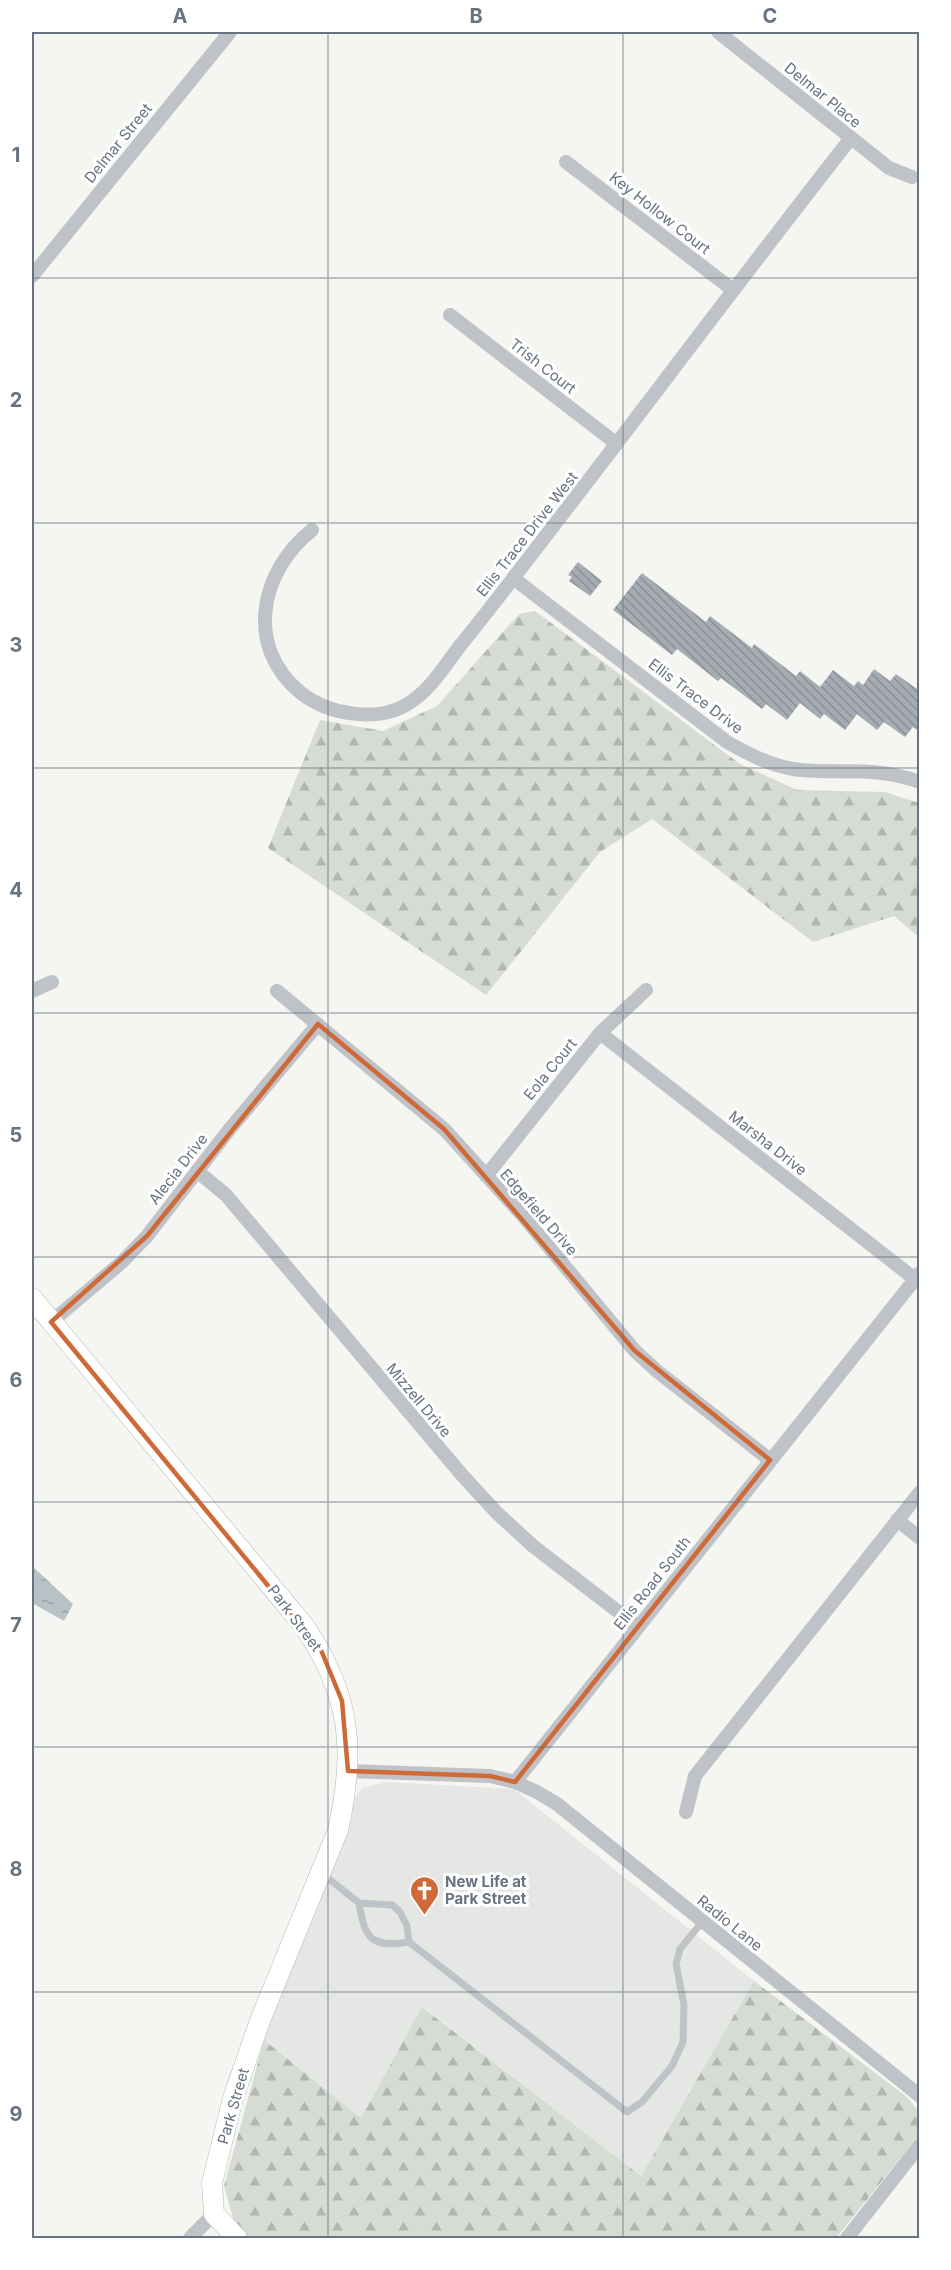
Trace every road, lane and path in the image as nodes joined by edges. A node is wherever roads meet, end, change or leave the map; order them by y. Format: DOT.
graph roads {
  1 [pos="230,32"];
  2 [pos="718,32"];
  3 [pos="850,138"];
  4 [pos="566,162"];
  5 [pos="912,177"];
  6 [pos="32,276"];
  7 [pos="733,290"];
  8 [pos="450,315"];
  9 [pos="617,444"];
  10 [pos="312,530"];
  11 [pos="513,578"];
  12 [pos="920,782"];
  13 [pos="52,982"];
  14 [pos="646,990"];
  15 [pos="32,991"];
  16 [pos="277,992"];
  17 [pos="318,1024"];
  18 [pos="600,1033"];
  19 [pos="197,1172"];
  20 [pos="486,1176"];
  21 [pos="918,1278"];
  22 [pos="32,1298"];
  23 [pos="51,1322"];
  24 [pos="770,1460"];
  25 [pos="920,1492"];
  26 [pos="897,1520"];
  27 [pos="920,1538"];
  28 [pos="638,1627"];
  29 [pos="348,1771"];
  30 [pos="515,1782"];
  31 [pos="686,1812"];
  32 [pos="321,1873"];
  33 [pos="359,1903"];
  34 [pos="702,1922"];
  35 [pos="409,1942"];
  36 [pos="920,2096"];
  37 [pos="920,2145"];
  38 [pos="214,2214"];
  39 [pos="190,2238"];
  40 [pos="237,2238"];
  41 [pos="847,2238"];
  1 -- 6 [label="street, Delmar Street"];
  2 -- 3 [label="street, Delmar Place"];
  3 -- 5 [label="street, Delmar Place"];
  3 -- 7 [label="street, Ellis Trace Drive West"];
  4 -- 7 [label="street, Key Hollow Court"];
  7 -- 9 [label="street, Ellis Trace Drive West"];
  8 -- 9 [label="street, Trish Court"];
  9 -- 11 [label="street, Ellis Trace Drive West"];
  10 -- 11 [label="street, Ellis Trace Drive West"];
  11 -- 12 [label="street, Ellis Trace Drive"];
  13 -- 15 [label="street"];
  14 -- 18 [label="street, Eola Court"];
  16 -- 17 [label="street, Edgefield Drive"];
  17 -- 19 [label="street, Alecia Drive"];
  17 -- 20 [label="street, Edgefield Drive"];
  18 -- 20 [label="street, Eola Court"];
  18 -- 21 [label="street, Marsha Drive"];
  19 -- 23 [label="street, Alecia Drive"];
  19 -- 28 [label="street, Mizzell Drive"];
  20 -- 24 [label="street, Edgefield Drive"];
  21 -- 24 [label="street, Ellis Road South"];
  22 -- 23 [label="street, Park Street"];
  23 -- 29 [label="street, Park Street"];
  24 -- 28 [label="street, Ellis Road South"];
  25 -- 26 [label="street"];
  26 -- 27 [label="street"];
  26 -- 31 [label="street"];
  28 -- 30 [label="street, Ellis Road South"];
  29 -- 30 [label="street"];
  29 -- 32 [label="street, Park Street"];
  30 -- 34 [label="street, Radio Lane"];
  32 -- 33 [label="lane"];
  32 -- 38 [label="street, Park Street"];
  33 -- 35 [label="lane"];
  33 -- 35 [label="lane"];
  34 -- 35 [label="lane"];
  34 -- 36 [label="street, Radio Lane"];
  37 -- 41 [label="street"];
  38 -- 39 [label="street"];
  38 -- 40 [label="street"];
}
